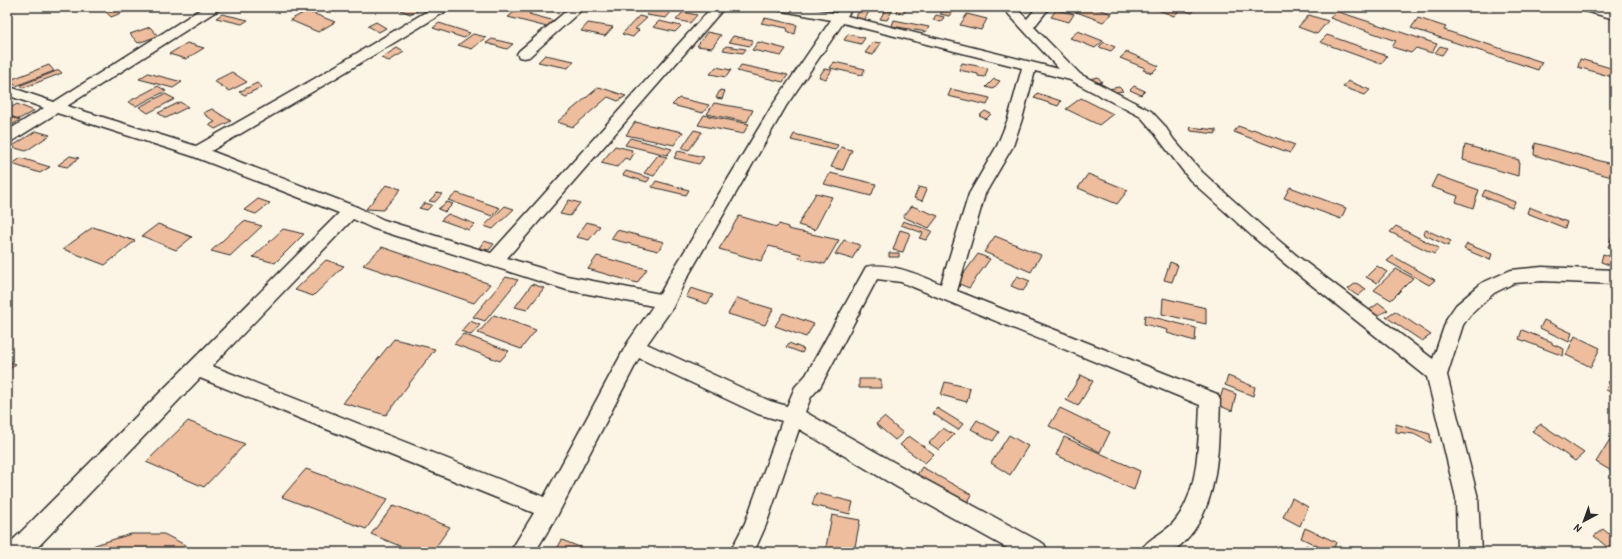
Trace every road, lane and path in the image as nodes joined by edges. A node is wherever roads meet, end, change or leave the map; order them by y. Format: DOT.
graph roads {
  1 [pos="213,7"];
  2 [pos="443,7"];
  3 [pos="579,7"];
  4 [pos="719,7"];
  5 [pos="783,7"];
  6 [pos="1008,7"];
  7 [pos="1044,7"];
  8 [pos="1587,7"];
  9 [pos="1613,11"];
  10 [pos="844,12"];
  11 [pos="1028,26"];
  12 [pos="524,54"];
  13 [pos="1030,65"];
  14 [pos="1075,77"];
  15 [pos="7,90"];
  16 [pos="56,107"];
  17 [pos="7,138"];
  18 [pos="198,152"];
  19 [pos="351,211"];
  20 [pos="496,260"];
  21 [pos="1615,277"];
  22 [pos="947,295"];
  23 [pos="666,302"];
  24 [pos="634,347"];
  25 [pos="198,369"];
  26 [pos="1437,372"];
  27 [pos="794,416"];
  28 [pos="549,509"];
  29 [pos="17,552"];
  30 [pos="522,552"];
  31 [pos="742,552"];
  32 [pos="1036,552"];
  33 [pos="1152,552"];
  34 [pos="1469,552"];
  1 -- 16 [label="street"];
  2 -- 18 [label="street"];
  3 -- 12 [label="street"];
  4 -- 20 [label="street"];
  5 -- 10 [label="street"];
  6 -- 11 [label="street"];
  7 -- 11 [label="street"];
  8 -- 9 [label="main road"];
  10 -- 13 [label="street"];
  10 -- 23 [label="street"];
  11 -- 14 [label="street"];
  13 -- 14 [label="street"];
  13 -- 22 [label="street"];
  14 -- 26 [label="street"];
  15 -- 16 [label="street"];
  16 -- 17 [label="street"];
  16 -- 18 [label="street"];
  18 -- 19 [label="street"];
  19 -- 20 [label="street"];
  19 -- 25 [label="street"];
  20 -- 23 [label="street"];
  21 -- 26 [label="street"];
  22 -- 27 [label="street"];
  22 -- 33 [label="street"];
  23 -- 24 [label="street"];
  24 -- 27 [label="street"];
  24 -- 28 [label="street"];
  25 -- 28 [label="street"];
  25 -- 29 [label="street"];
  26 -- 34 [label="street"];
  27 -- 31 [label="street"];
  27 -- 32 [label="street"];
  28 -- 30 [label="street"];
}
